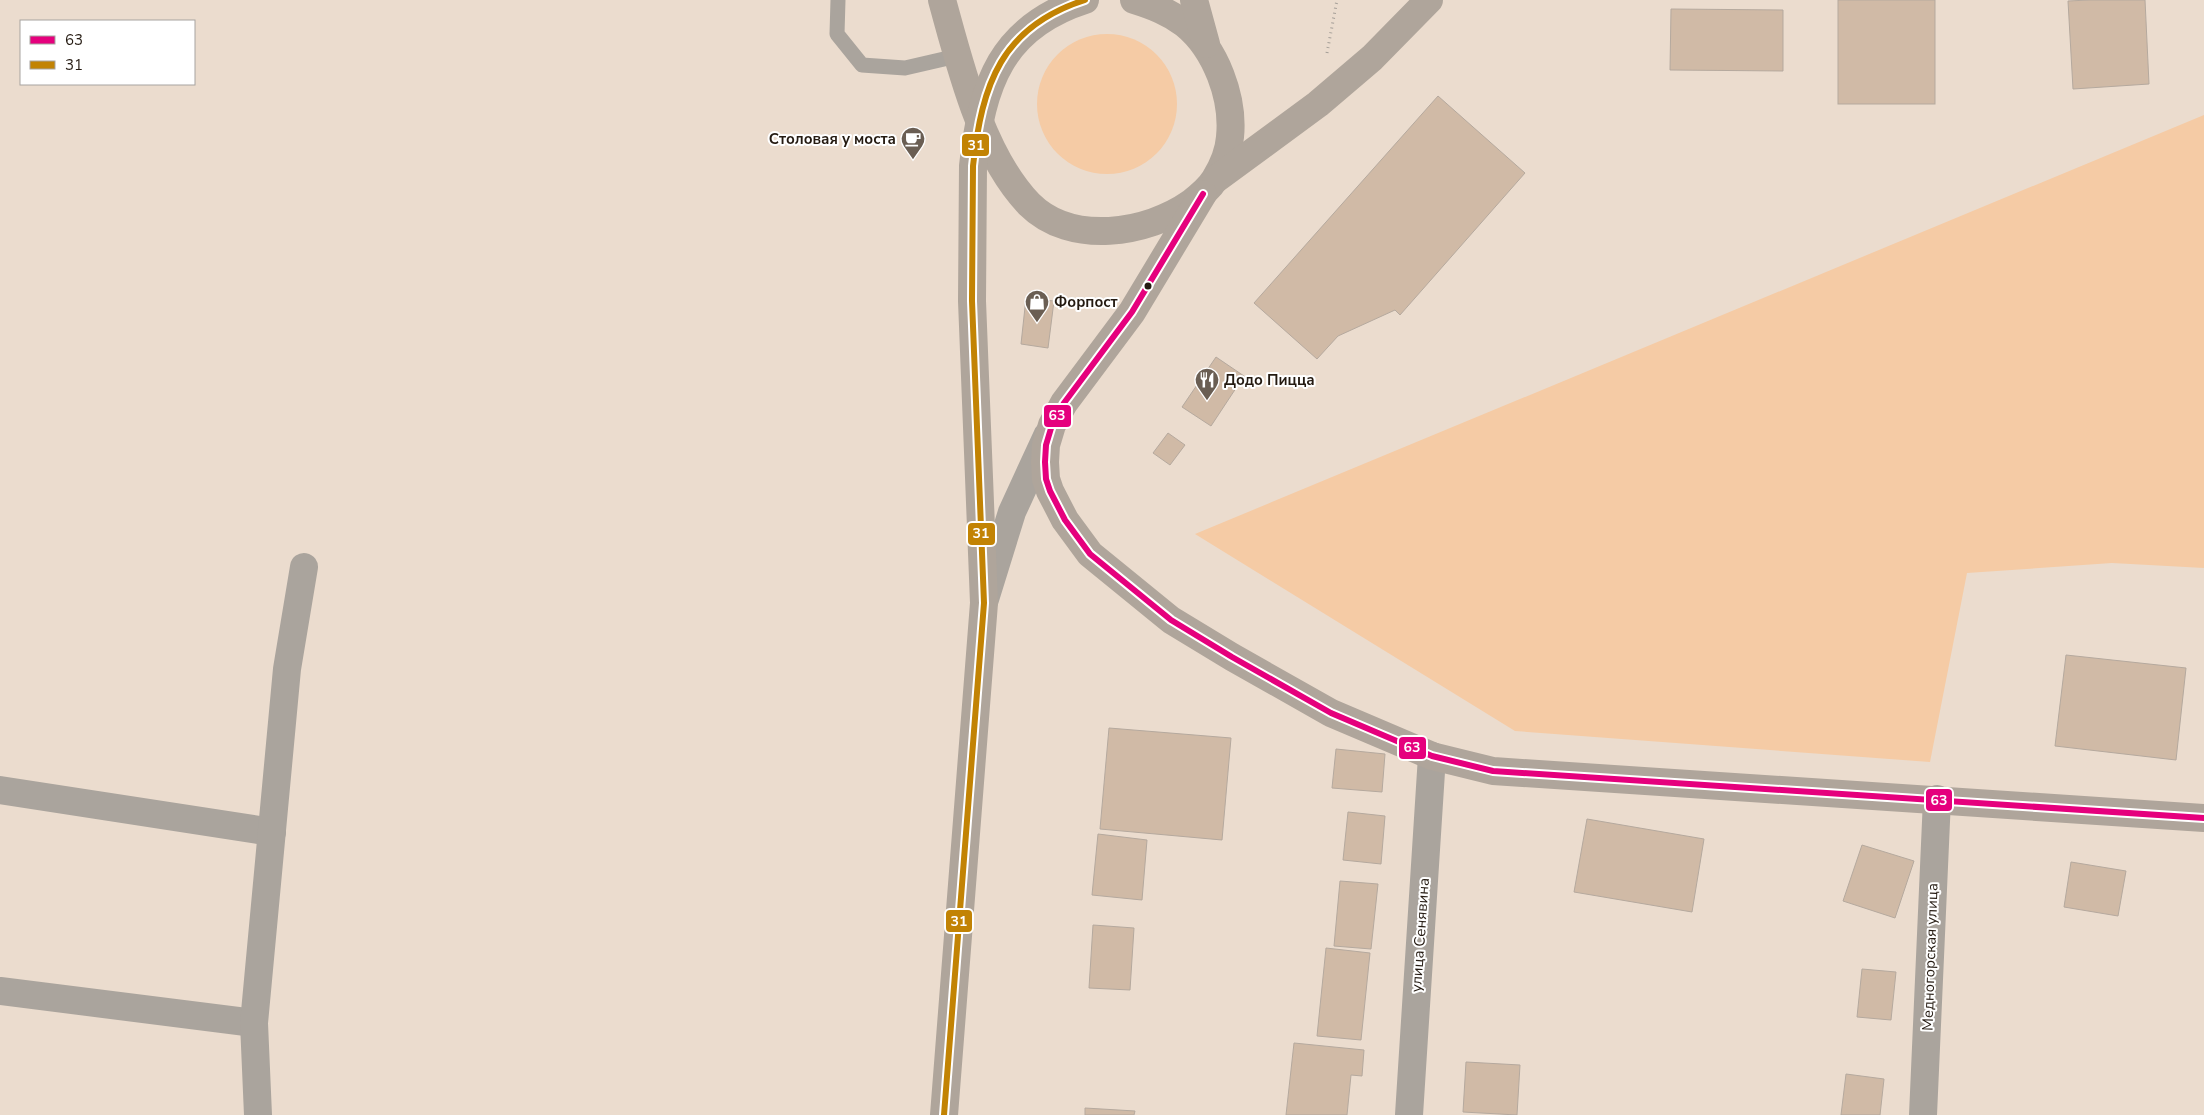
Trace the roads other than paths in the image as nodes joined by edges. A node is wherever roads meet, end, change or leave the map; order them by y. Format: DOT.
graph roads {
  1 [pos="838,0"];
  2 [pos="942,0"];
  3 [pos="1134,0"];
  4 [pos="1194,0"];
  5 [pos="1429,0"];
  6 [pos="1077,2"];
  7 [pos="1208,50"];
  8 [pos="957,56"];
  9 [pos="980,120"];
  10 [pos="1208,187"];
  11 [pos="1052,425"];
  12 [pos="304,567"];
  13 [pos="984,603"];
  14 [pos="1432,756"];
  15 [pos="0,790"];
  16 [pos="1937,799"];
  17 [pos="2204,818"];
  18 [pos="272,832"];
  19 [pos="0,991"];
  20 [pos="254,1023"];
  21 [pos="258,1115"];
  22 [pos="944,1115"];
  23 [pos="1409,1115"];
  24 [pos="1923,1115"];
  1 -- 8 [label="lane"];
  2 -- 8 [label="main road"];
  3 -- 7 [label="main road"];
  4 -- 7 [label="main road"];
  5 -- 10 [label="main road"];
  6 -- 9 [label="main road"];
  7 -- 10 [label="main road"];
  8 -- 9 [label="main road"];
  9 -- 10 [label="main road"];
  9 -- 13 [label="main road"];
  10 -- 11 [label="main road"];
  11 -- 13 [label="street"];
  11 -- 14 [label="main road"];
  12 -- 18 [label="street"];
  13 -- 22 [label="main road"];
  14 -- 16 [label="main road"];
  14 -- 23 [label="street, улица Сенявина"];
  15 -- 18 [label="street"];
  16 -- 17 [label="main road"];
  16 -- 24 [label="street, Медногорская улица"];
  18 -- 20 [label="street"];
  19 -- 20 [label="street"];
  20 -- 21 [label="street"];
}
